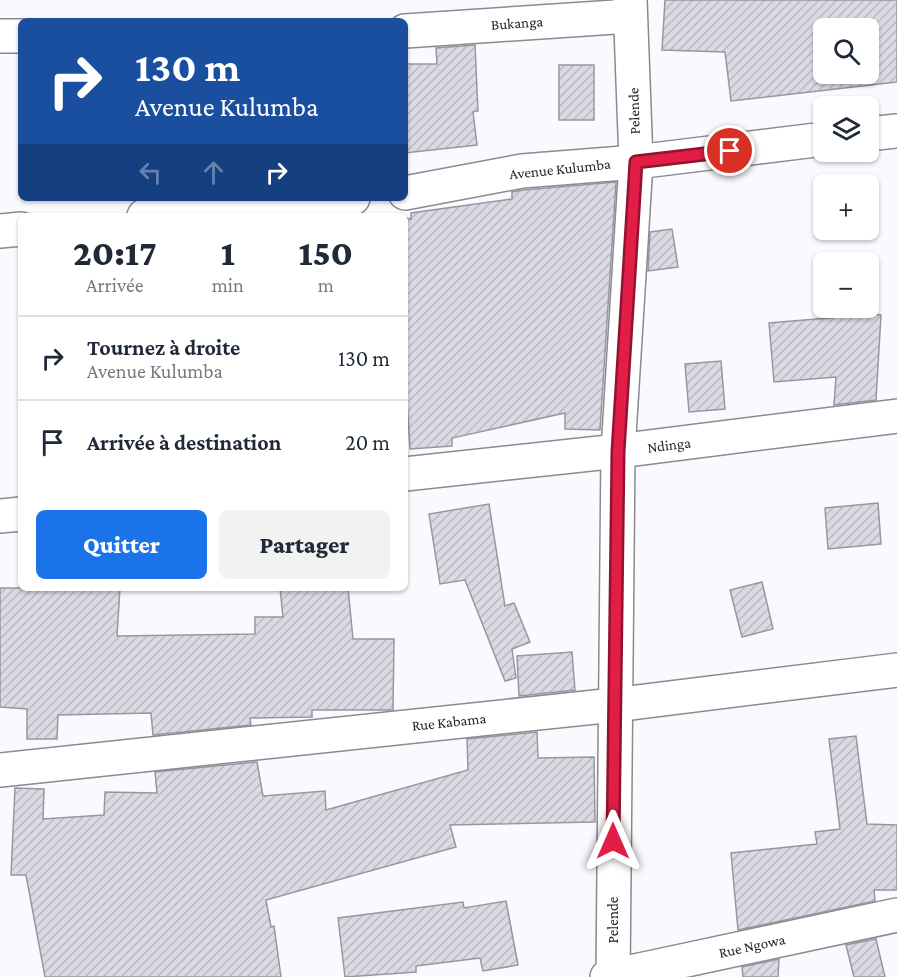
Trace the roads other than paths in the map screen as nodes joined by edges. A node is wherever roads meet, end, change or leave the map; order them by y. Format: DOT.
graph roads {
  1 [pos="630,8"];
  2 [pos="408,31"];
  3 [pos="0,36"];
  4 [pos="18,36"];
  5 [pos="897,131"];
  6 [pos="879,133"];
  7 [pos="813,141"];
  8 [pos="636,162"];
  9 [pos="408,193"];
  10 [pos="317,201"];
  11 [pos="179,213"];
  12 [pos="18,229"];
  13 [pos="0,231"];
  14 [pos="897,416"];
  15 [pos="618,452"];
  16 [pos="408,474"];
  17 [pos="18,514"];
  18 [pos="0,516"];
  19 [pos="897,670"];
  20 [pos="614,705"];
  21 [pos="0,770"];
  22 [pos="897,915"];
  23 [pos="607,977"];
  24 [pos="613,977"];
  1 -- 2 [label="street, Bukanga"];
  1 -- 8 [label="street, Pelende"];
  3 -- 4 [label="street"];
  5 -- 6 [label="street"];
  7 -- 8 [label="street, Avenue Kulumba"];
  8 -- 9 [label="street, Avenue Kulumba"];
  8 -- 15 [label="street, Pelende"];
  10 -- 11 [label="street"];
  12 -- 13 [label="street"];
  14 -- 15 [label="street, Ndinga"];
  15 -- 16 [label="street, Ndinga"];
  15 -- 20 [label="street, Pelende"];
  17 -- 18 [label="street"];
  19 -- 20 [label="street, Rue Kabama"];
  20 -- 21 [label="street, Rue Kabama"];
  20 -- 24 [label="street, Pelende"];
  22 -- 24 [label="street, Rue Ngowa"];
  23 -- 24 [label="street, Rue Ngowa"];
}
